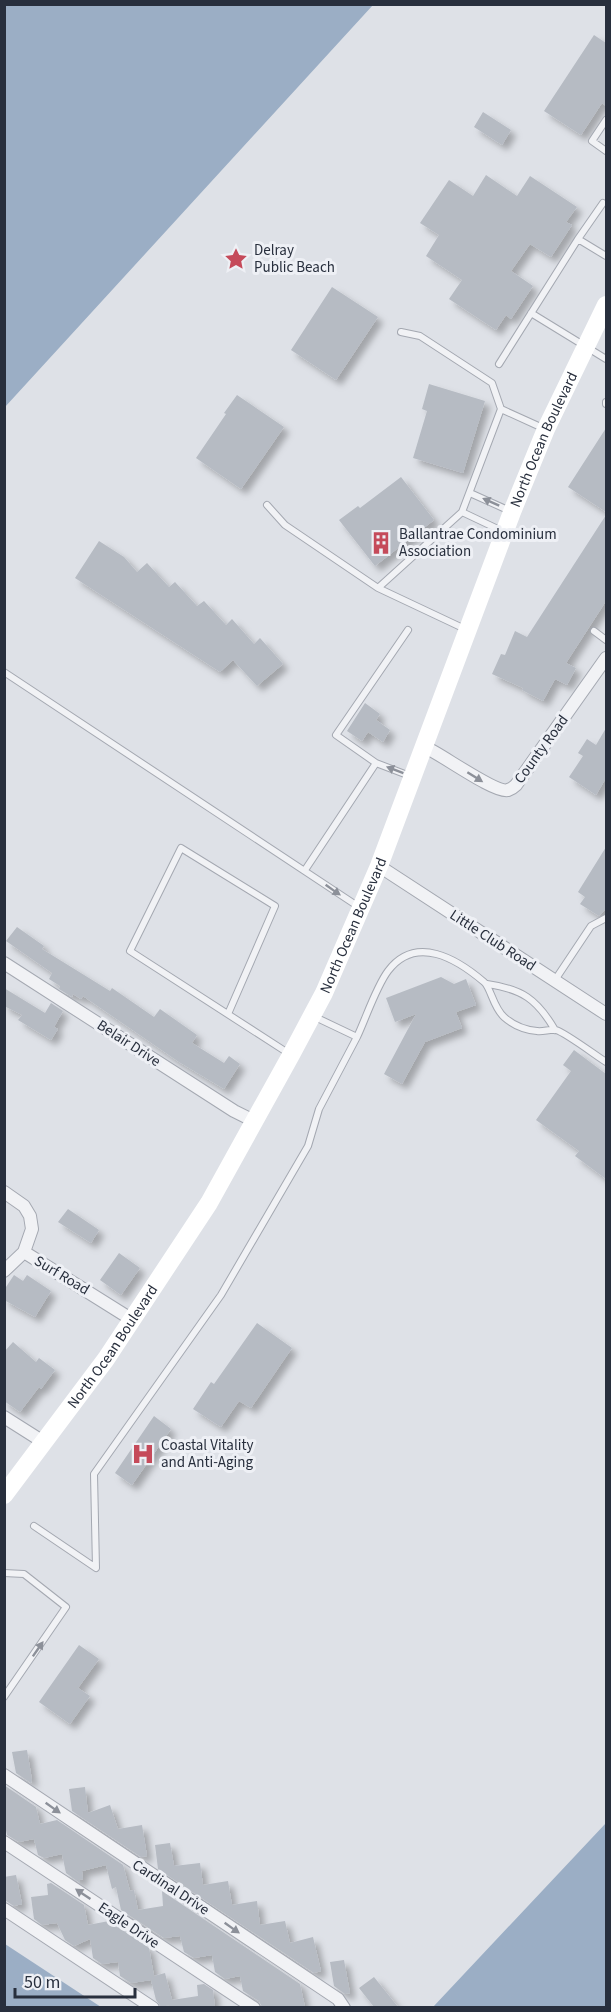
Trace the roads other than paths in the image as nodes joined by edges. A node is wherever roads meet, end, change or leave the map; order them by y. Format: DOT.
graph roads {
  1 [pos="606,120"];
  2 [pos="606,152"];
  3 [pos="603,203"];
  4 [pos="578,239"];
  5 [pos="606,256"];
  6 [pos="606,305"];
  7 [pos="531,313"];
  8 [pos="401,332"];
  9 [pos="587,346"];
  10 [pos="606,359"];
  11 [pos="499,364"];
  12 [pos="501,409"];
  13 [pos="546,429"];
  14 [pos="470,493"];
  15 [pos="267,506"];
  16 [pos="462,512"];
  17 [pos="512,512"];
  18 [pos="504,532"];
  19 [pos="378,588"];
  20 [pos="408,630"];
  21 [pos="468,631"];
  22 [pos="594,631"];
  23 [pos="606,640"];
  24 [pos="606,658"];
  25 [pos="4,672"];
  26 [pos="425,747"];
  27 [pos="376,763"];
  28 [pos="414,777"];
  29 [pos="379,866"];
  30 [pos="305,870"];
  31 [pos="361,908"];
  32 [pos="606,918"];
  33 [pos="4,963"];
  34 [pos="555,980"];
  35 [pos="486,984"];
  36 [pos="228,1014"];
  37 [pos="606,1014"];
  38 [pos="312,1015"];
  39 [pos="555,1030"];
  40 [pos="357,1037"];
  41 [pos="291,1055"];
  42 [pos="606,1062"];
  43 [pos="254,1121"];
  44 [pos="4,1192"];
  45 [pos="24,1252"];
  46 [pos="4,1271"];
  47 [pos="131,1319"];
  48 [pos="4,1417"];
  49 [pos="45,1443"];
  50 [pos="4,1494"];
  51 [pos="34,1526"];
  52 [pos="5,1575"];
  53 [pos="4,1697"];
  54 [pos="4,1775"];
  55 [pos="4,1842"];
  56 [pos="4,1909"];
  57 [pos="341,2003"];
  58 [pos="153,2007"];
  59 [pos="254,2007"];
  1 -- 2 [label="lane"];
  3 -- 4 [label="lane"];
  4 -- 5 [label="lane"];
  4 -- 7 [label="lane"];
  6 -- 9 [label="main road, North Ocean Boulevard"];
  7 -- 9 [label="lane"];
  7 -- 11 [label="lane"];
  8 -- 12 [label="lane"];
  9 -- 10 [label="lane"];
  9 -- 13 [label="main road, North Ocean Boulevard"];
  12 -- 13 [label="lane"];
  12 -- 14 [label="lane"];
  13 -- 17 [label="main road, North Ocean Boulevard"];
  14 -- 16 [label="lane"];
  17 -- 14 [label="lane, one-way"];
  15 -- 19 [label="lane"];
  16 -- 18 [label="lane"];
  16 -- 19 [label="lane"];
  17 -- 18 [label="main road, North Ocean Boulevard"];
  18 -- 21 [label="main road, North Ocean Boulevard"];
  19 -- 21 [label="lane"];
  20 -- 27 [label="lane"];
  21 -- 26 [label="main road, North Ocean Boulevard"];
  22 -- 23 [label="lane"];
  26 -- 24 [label="street, County Road, one-way"];
  25 -- 30 [label="lane"];
  26 -- 28 [label="main road, North Ocean Boulevard"];
  28 -- 27 [label="lane, one-way"];
  27 -- 30 [label="lane"];
  28 -- 29 [label="main road, North Ocean Boulevard"];
  29 -- 31 [label="main road, North Ocean Boulevard"];
  29 -- 34 [label="street, Little Club Road"];
  30 -- 31 [label="lane, one-way"];
  31 -- 38 [label="main road, North Ocean Boulevard"];
  32 -- 34 [label="lane"];
  33 -- 43 [label="street, Belair Drive"];
  34 -- 37 [label="street, Little Club Road"];
  35 -- 39 [label="lane"];
  35 -- 39 [label="lane"];
  35 -- 40 [label="lane"];
  36 -- 36 [label="lane"];
  36 -- 41 [label="lane"];
  38 -- 40 [label="lane"];
  38 -- 41 [label="main road, North Ocean Boulevard"];
  39 -- 42 [label="lane"];
  40 -- 51 [label="lane"];
  41 -- 43 [label="main road, North Ocean Boulevard"];
  43 -- 47 [label="main road, North Ocean Boulevard"];
  44 -- 45 [label="street, Surf Road"];
  45 -- 46 [label="street"];
  45 -- 47 [label="street, Surf Road"];
  47 -- 49 [label="main road, North Ocean Boulevard"];
  48 -- 49 [label="street"];
  49 -- 50 [label="main road, North Ocean Boulevard"];
  53 -- 52 [label="lane, one-way"];
  54 -- 57 [label="street, Cardinal Drive, one-way"];
  59 -- 55 [label="street, Eagle Drive, one-way"];
  56 -- 58 [label="street"];
}
